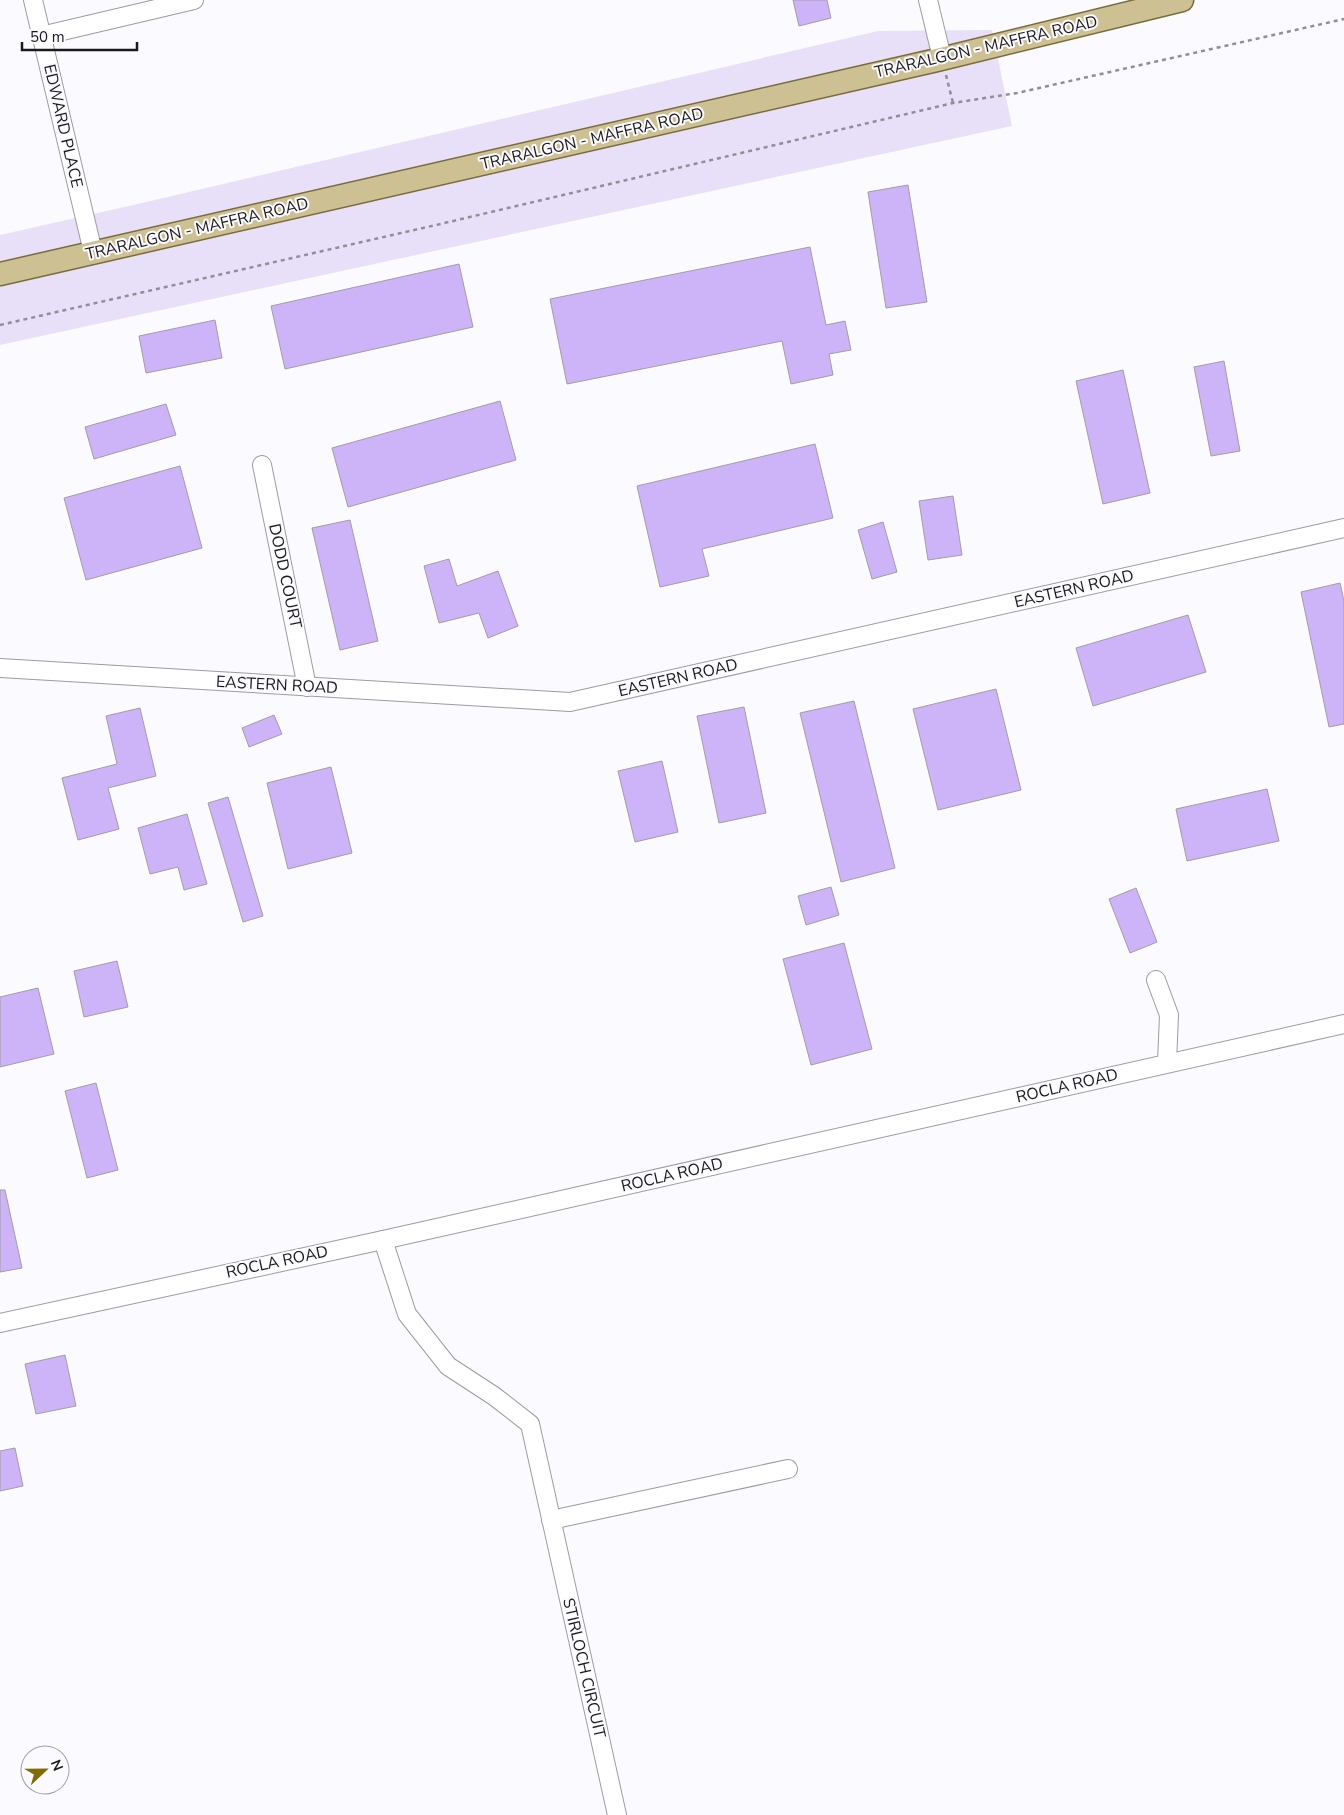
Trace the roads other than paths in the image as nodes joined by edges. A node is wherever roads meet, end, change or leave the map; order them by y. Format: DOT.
graph roads {
  1 [pos="33,0"];
  2 [pos="194,0"];
  3 [pos="928,0"];
  4 [pos="1182,0"];
  5 [pos="41,36"];
  6 [pos="942,58"];
  7 [pos="93,252"];
  8 [pos="0,274"];
  9 [pos="262,465"];
  10 [pos="1344,528"];
  11 [pos="0,668"];
  12 [pos="307,687"];
  13 [pos="1156,980"];
  14 [pos="1344,1024"];
  15 [pos="1168,1064"];
  16 [pos="382,1240"];
  17 [pos="0,1323"];
  18 [pos="788,1469"];
  19 [pos="551,1520"];
  20 [pos="617,1815"];
  1 -- 5 [label="street, EDWARD PLACE"];
  2 -- 5 [label="street"];
  3 -- 6 [label="street"];
  4 -- 6 [label="main road, TRARALGON - MAFFRA ROAD"];
  5 -- 7 [label="street, EDWARD PLACE"];
  6 -- 7 [label="main road, TRARALGON - MAFFRA ROAD"];
  7 -- 8 [label="main road, TRARALGON - MAFFRA ROAD"];
  9 -- 12 [label="street, DODD COURT"];
  10 -- 12 [label="street, EASTERN ROAD"];
  11 -- 12 [label="street, EASTERN ROAD"];
  13 -- 15 [label="street"];
  14 -- 15 [label="street, ROCLA ROAD"];
  15 -- 16 [label="street, ROCLA ROAD"];
  16 -- 17 [label="street, ROCLA ROAD"];
  16 -- 19 [label="street, STIRLOCH CIRCUIT"];
  18 -- 19 [label="street"];
  19 -- 20 [label="street, STIRLOCH CIRCUIT"];
}
